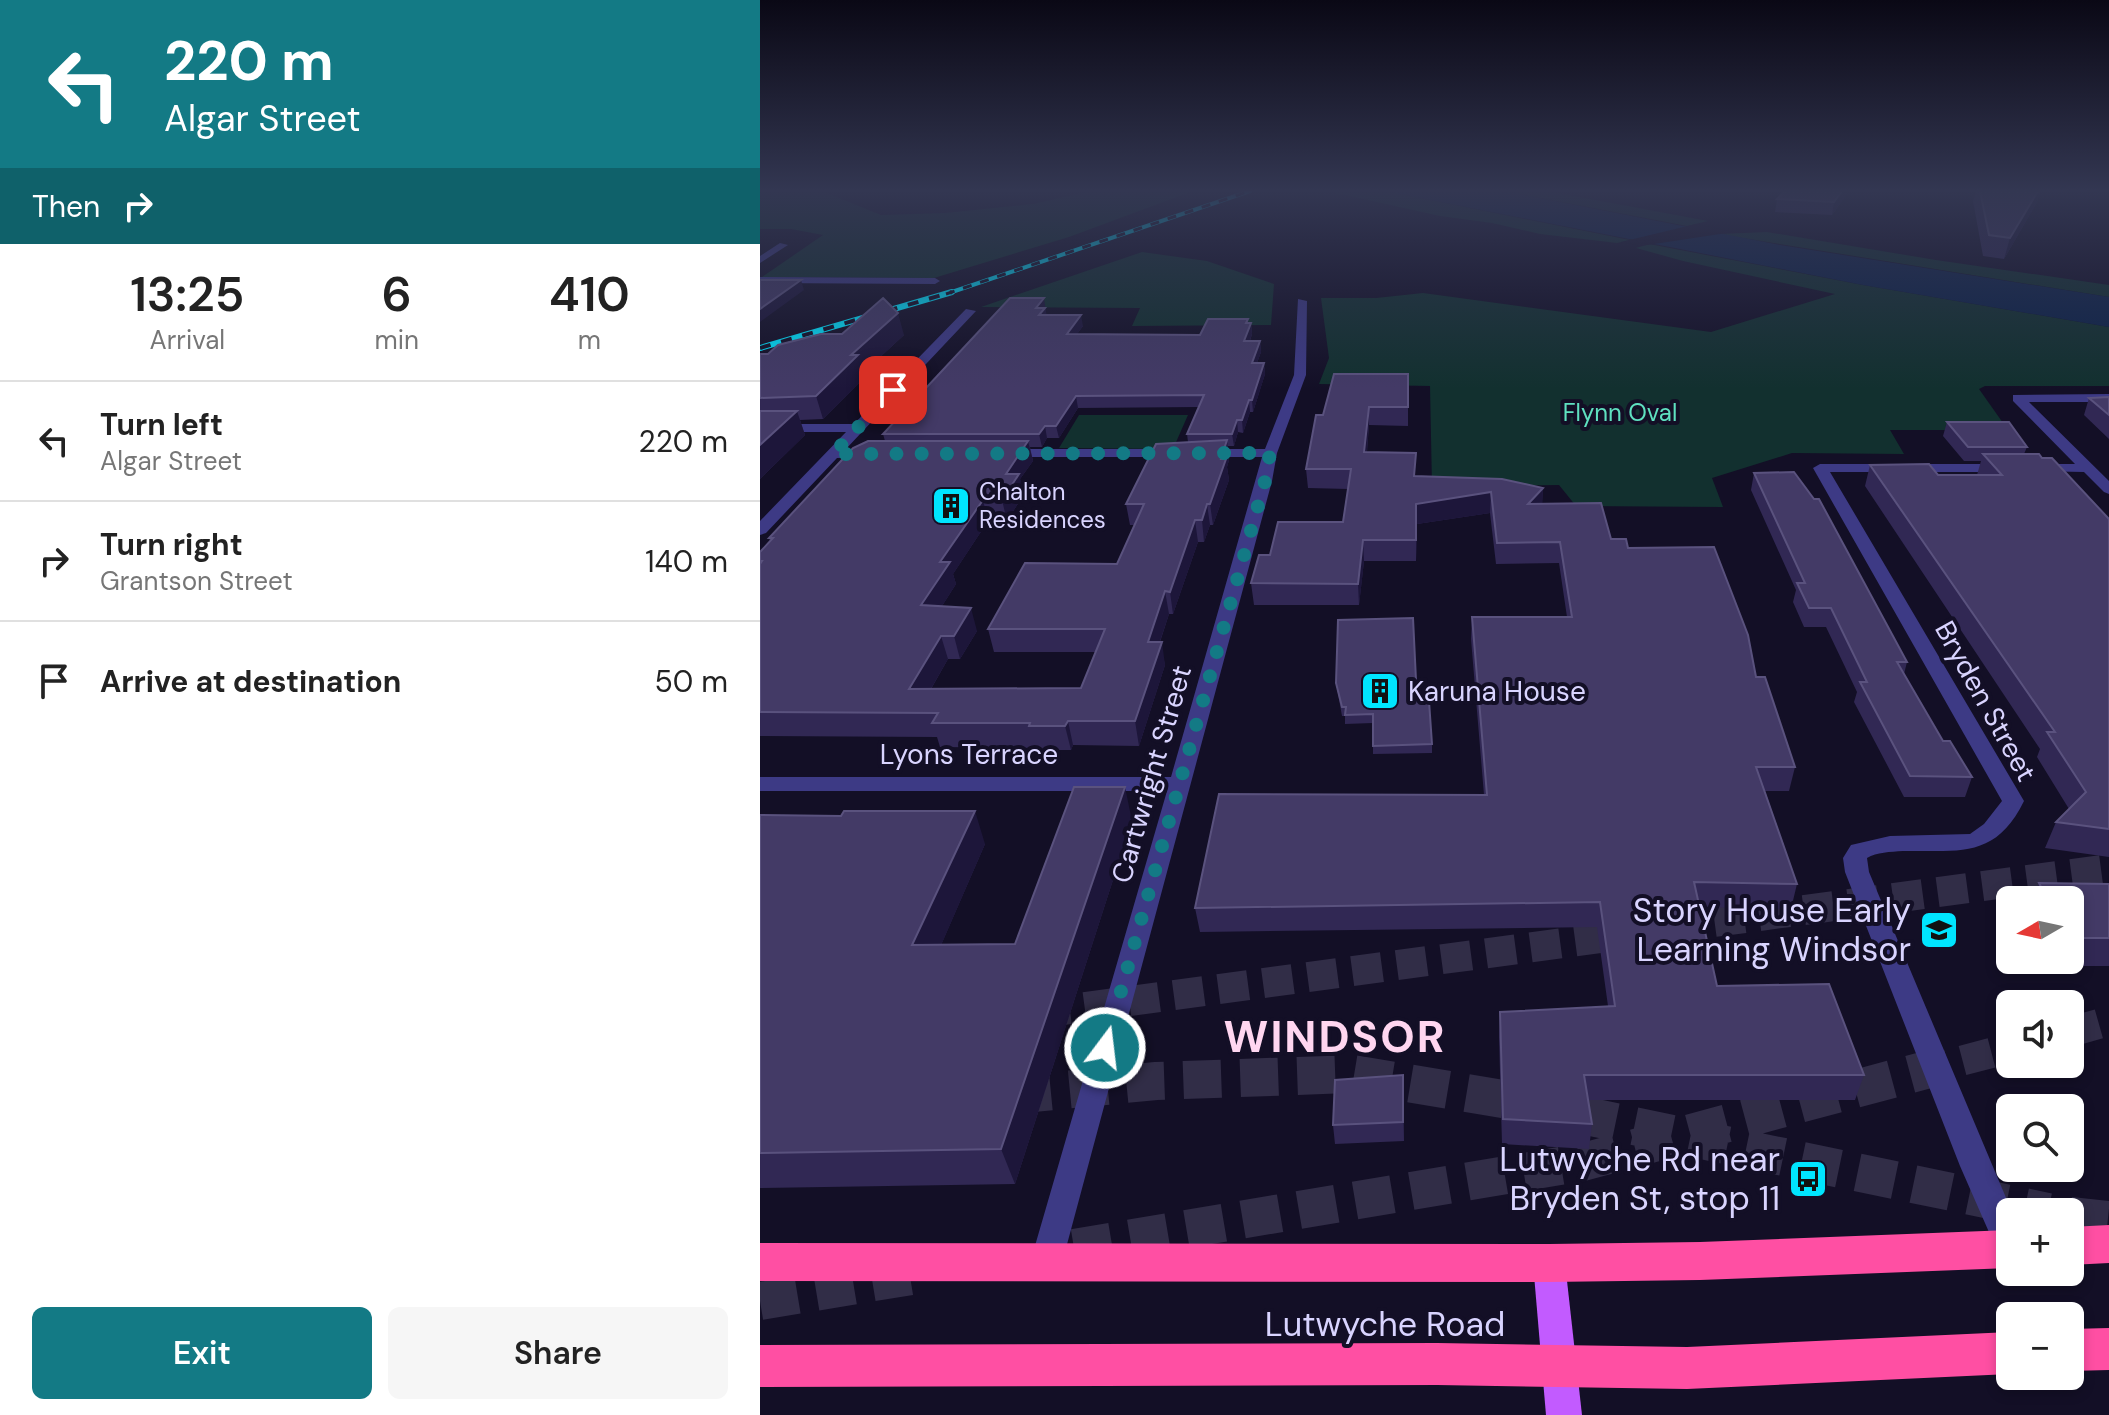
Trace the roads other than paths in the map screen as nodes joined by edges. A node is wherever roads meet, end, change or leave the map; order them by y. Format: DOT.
graph roads {
  1 [pos="760,280"];
  2 [pos="935,281"];
  3 [pos="1302,301"];
  4 [pos="970,311"];
  5 [pos="2109,398"];
  6 [pos="760,428"];
  7 [pos="856,428"];
  8 [pos="986,453"];
  9 [pos="1270,453"];
  10 [pos="833,454"];
  11 [pos="886,454"];
  12 [pos="2088,468"];
  13 [pos="2109,489"];
  14 [pos="760,530"];
  15 [pos="760,784"];
  16 [pos="1178,784"];
  17 [pos="1996,1212"];
  18 [pos="2109,1244"];
  19 [pos="2084,1245"];
  20 [pos="1996,1247"];
  21 [pos="760,1262"];
  22 [pos="1046,1263"];
  23 [pos="1549,1263"];
  24 [pos="2109,1349"];
  25 [pos="2084,1350"];
  26 [pos="1996,1354"];
  27 [pos="760,1366"];
  28 [pos="1560,1368"];
  29 [pos="1564,1415"];
  1 -- 2 [label="street"];
  3 -- 9 [label="street, Cartwright Street"];
  4 -- 7 [label="street"];
  5 -- 12 [label="street"];
  6 -- 7 [label="street"];
  7 -- 10 [label="street"];
  8 -- 9 [label="street"];
  9 -- 16 [label="street, Cartwright Street"];
  10 -- 11 [label="street"];
  10 -- 14 [label="street"];
  12 -- 13 [label="street"];
  12 -- 17 [label="street, Bryden Street"];
  15 -- 16 [label="street, Lyons Terrace"];
  16 -- 22 [label="street, Cartwright Street"];
  18 -- 19 [label="highway"];
  20 -- 23 [label="highway, Lutwyche Road"];
  21 -- 22 [label="highway, Lutwyche Road"];
  22 -- 23 [label="highway, Lutwyche Road"];
  23 -- 28 [label="main road"];
  24 -- 25 [label="highway"];
  26 -- 28 [label="highway, Lutwyche Road"];
  27 -- 28 [label="highway, Lutwyche Road"];
  28 -- 29 [label="main road"];
}
